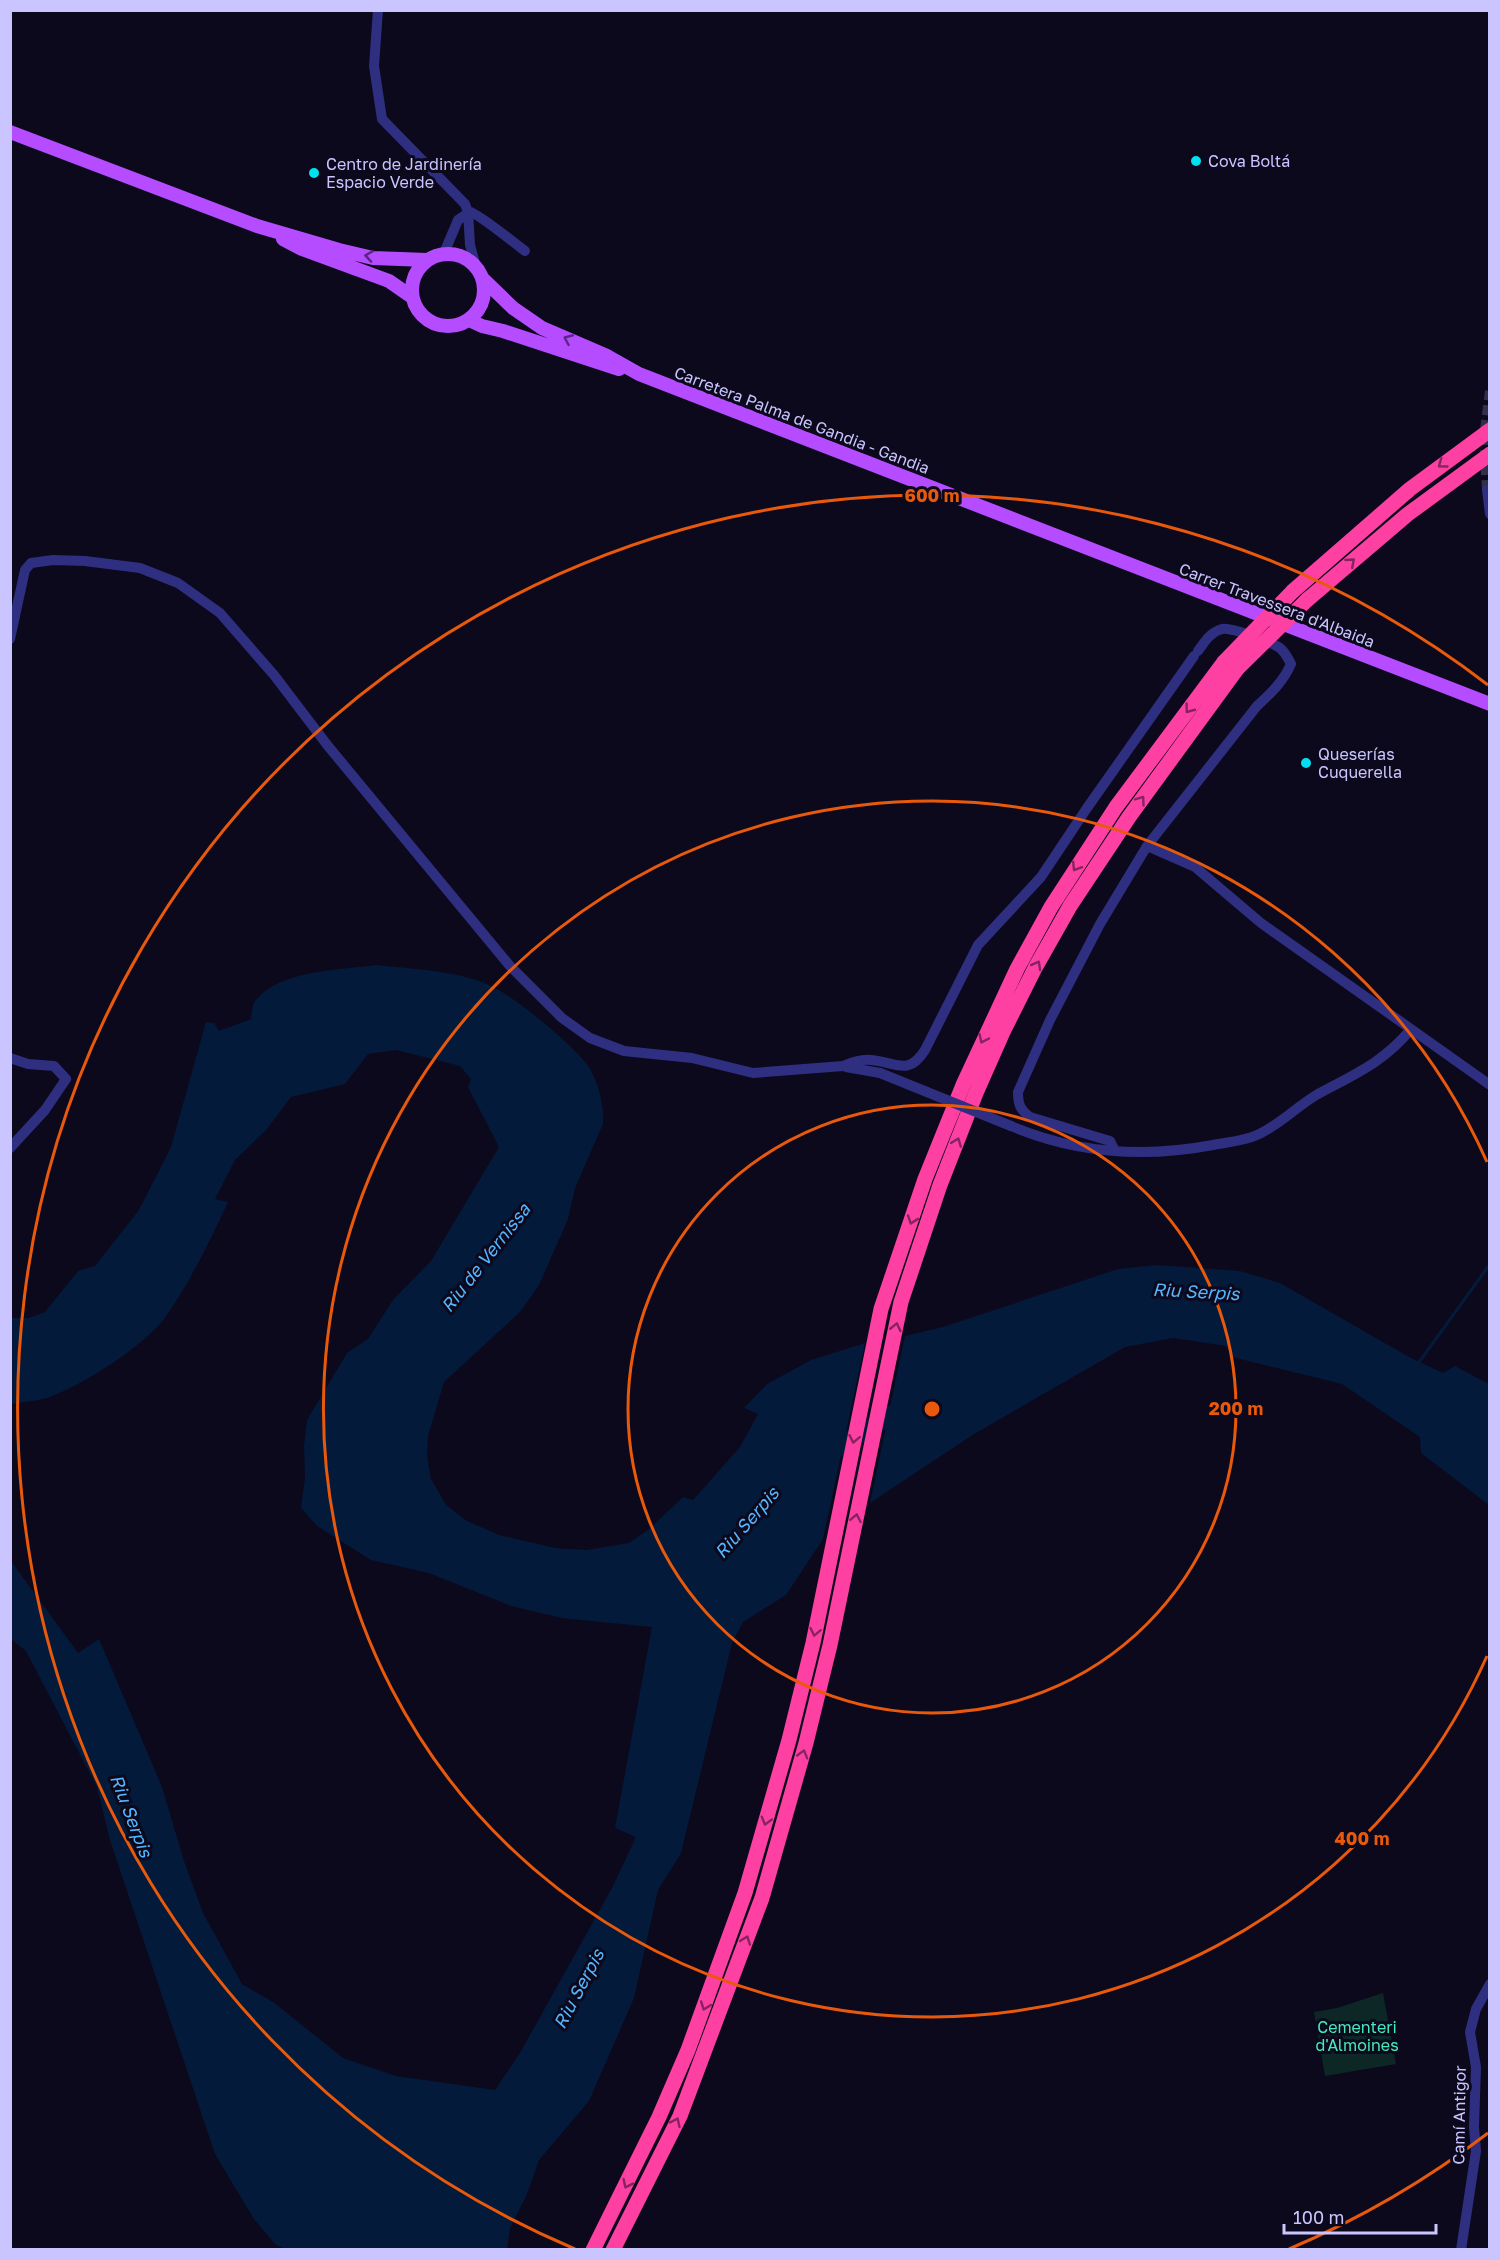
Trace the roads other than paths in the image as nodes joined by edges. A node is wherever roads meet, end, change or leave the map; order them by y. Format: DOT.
graph roads {
  1 [pos="378,10"];
  2 [pos="10,132"];
  3 [pos="453,192"];
  4 [pos="468,212"];
  5 [pos="458,220"];
  6 [pos="485,223"];
  7 [pos="257,226"];
  8 [pos="470,230"];
  9 [pos="525,251"];
  10 [pos="444,254"];
  11 [pos="427,260"];
  12 [pos="479,272"];
  13 [pos="412,297"];
  14 [pos="469,320"];
  15 [pos="639,374"];
  16 [pos="1490,430"];
  17 [pos="1490,454"];
  18 [pos="1487,490"];
  19 [pos="1490,514"];
  20 [pos="1054,535"];
  21 [pos="10,639"];
  22 [pos="1231,665"];
  23 [pos="1490,704"];
  24 [pos="1147,846"];
  25 [pos="1411,1029"];
  26 [pos="10,1058"];
  27 [pos="843,1066"];
  28 [pos="1490,1085"];
  29 [pos="10,1148"];
  30 [pos="1115,1151"];
  31 [pos="1490,1984"];
  32 [pos="593,2250"];
  33 [pos="613,2250"];
  34 [pos="1461,2250"];
  1 -- 3 [label="street"];
  2 -- 7 [label="main road"];
  3 -- 4 [label="street"];
  3 -- 5 [label="street"];
  4 -- 5 [label="street"];
  4 -- 6 [label="street"];
  4 -- 8 [label="street"];
  5 -- 10 [label="street"];
  6 -- 8 [label="street"];
  6 -- 9 [label="street"];
  11 -- 7 [label="main road, one-way"];
  7 -- 13 [label="main road"];
  8 -- 12 [label="street"];
  10 -- 11 [label="main road"];
  10 -- 12 [label="main road"];
  11 -- 13 [label="main road"];
  12 -- 14 [label="main road"];
  15 -- 12 [label="main road, Carretera Palma de Gandia - Gandia, one-way"];
  13 -- 14 [label="main road"];
  14 -- 15 [label="main road, Carretera Palma de Gandia - Gandia"];
  15 -- 20 [label="main road, Carretera Palma de Gandia - Gandia"];
  16 -- 22 [label="highway, one-way, bridge"];
  22 -- 17 [label="highway, one-way, bridge"];
  18 -- 19 [label="street"];
  20 -- 23 [label="main road, Carrer Travessera d'Albaida"];
  21 -- 27 [label="street"];
  22 -- 32 [label="highway, one-way"];
  33 -- 22 [label="highway, one-way"];
  24 -- 25 [label="street"];
  24 -- 27 [label="street"];
  24 -- 30 [label="street"];
  25 -- 28 [label="street"];
  25 -- 30 [label="street"];
  26 -- 29 [label="street"];
  27 -- 30 [label="street, bridge"];
  31 -- 34 [label="street, Camí Antigor"];
}
